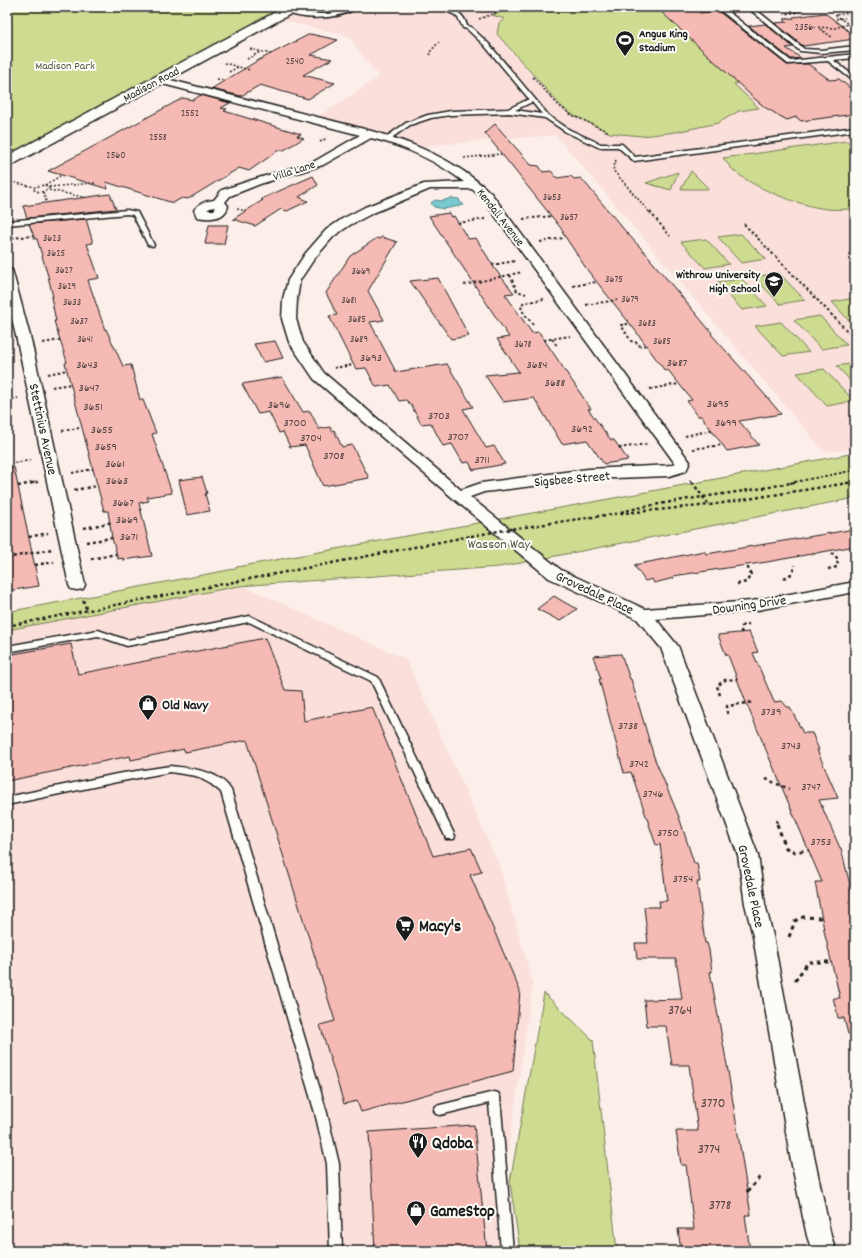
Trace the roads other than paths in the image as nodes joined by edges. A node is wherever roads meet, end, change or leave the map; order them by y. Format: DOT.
graph roads {
  1 [pos="354,7"];
  2 [pos="442,7"];
  3 [pos="719,7"];
  4 [pos="750,7"];
  5 [pos="290,9"];
  6 [pos="855,48"];
  7 [pos="855,56"];
  8 [pos="829,59"];
  9 [pos="159,80"];
  10 [pos="855,80"];
  11 [pos="532,100"];
  12 [pos="509,111"];
  13 [pos="547,118"];
  14 [pos="855,129"];
  15 [pos="370,134"];
  16 [pos="388,138"];
  17 [pos="7,162"];
  18 [pos="441,162"];
  19 [pos="476,185"];
  20 [pos="428,186"];
  21 [pos="218,203"];
  22 [pos="7,223"];
  23 [pos="151,245"];
  24 [pos="7,273"];
  25 [pos="679,461"];
  26 [pos="459,496"];
  27 [pos="77,585"];
  28 [pos="855,587"];
  29 [pos="643,615"];
  30 [pos="7,649"];
  31 [pos="7,801"];
  32 [pos="450,836"];
  33 [pos="440,1110"];
  34 [pos="336,1251"];
  35 [pos="507,1251"];
  36 [pos="824,1251"];
  1 -- 5 [label="lane"];
  2 -- 11 [label="lane"];
  3 -- 8 [label="lane"];
  4 -- 6 [label="lane"];
  5 -- 9 [label="main road, Madison Road"];
  7 -- 8 [label="lane"];
  8 -- 10 [label="lane"];
  9 -- 15 [label="street, Kendall Avenue"];
  9 -- 17 [label="main road, Madison Road"];
  11 -- 12 [label="lane"];
  11 -- 13 [label="lane"];
  12 -- 13 [label="lane"];
  12 -- 16 [label="lane"];
  13 -- 14 [label="lane"];
  15 -- 16 [label="street, Kendall Avenue"];
  15 -- 21 [label="street, Villa Lane"];
  16 -- 18 [label="street, Kendall Avenue"];
  18 -- 19 [label="street, Kendall Avenue"];
  18 -- 20 [label="street"];
  19 -- 20 [label="street, Grovedale Place"];
  19 -- 25 [label="street, Kendall Avenue"];
  20 -- 26 [label="street, Grovedale Place"];
  22 -- 23 [label="lane"];
  24 -- 27 [label="street, Stettinius Avenue"];
  25 -- 26 [label="street, Sigsbee Street"];
  26 -- 29 [label="street, Grovedale Place"];
  28 -- 29 [label="street, Downing Drive"];
  29 -- 36 [label="street, Grovedale Place"];
  30 -- 32 [label="lane"];
  31 -- 34 [label="lane"];
  33 -- 35 [label="lane"];
}
